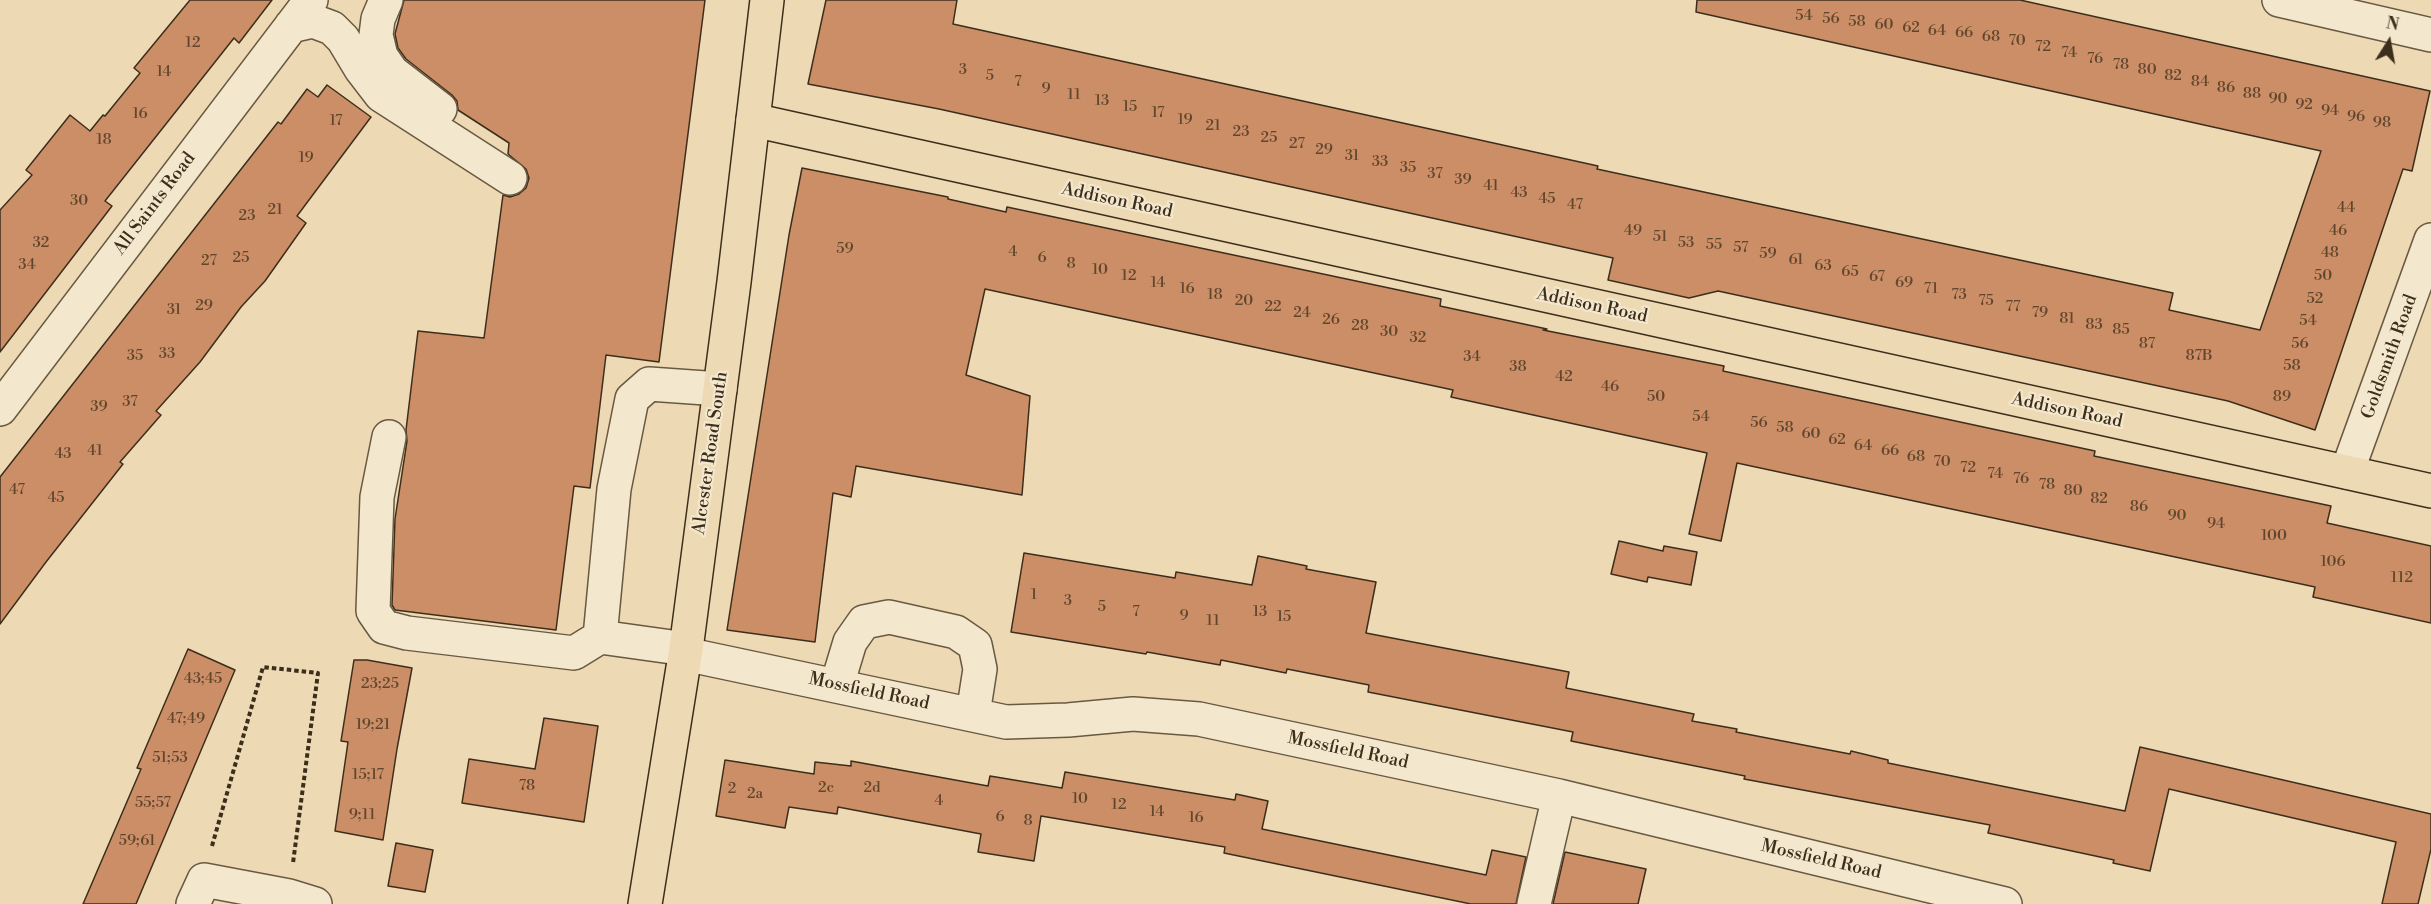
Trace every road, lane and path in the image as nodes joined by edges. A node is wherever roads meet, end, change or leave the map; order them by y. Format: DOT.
graph roads {
  1 [pos="310,0"];
  2 [pos="386,0"];
  3 [pos="767,0"];
  4 [pos="2279,0"];
  5 [pos="291,26"];
  6 [pos="2431,35"];
  7 [pos="753,120"];
  8 [pos="2431,240"];
  9 [pos="720,389"];
  10 [pos="0,409"];
  11 [pos="389,436"];
  12 [pos="2346,472"];
  13 [pos="2431,491"];
  14 [pos="600,637"];
  15 [pos="685,652"];
  16 [pos="837,685"];
  17 [pos="974,714"];
  18 [pos="1559,796"];
  19 [pos="198,892"];
  20 [pos="302,900"];
  21 [pos="645,904"];
  22 [pos="1534,904"];
  23 [pos="2005,904"];
  1 -- 5 [label="street, All Saints Road"];
  2 -- 5 [label="street"];
  3 -- 7 [label="main road, Alcester Road South"];
  4 -- 6 [label="street"];
  5 -- 10 [label="street, All Saints Road"];
  7 -- 9 [label="main road, Alcester Road South"];
  7 -- 12 [label="main road, Addison Road"];
  8 -- 12 [label="street, Goldsmith Road"];
  9 -- 14 [label="street"];
  9 -- 15 [label="main road, Alcester Road South"];
  11 -- 14 [label="street"];
  12 -- 13 [label="main road, Addison Road"];
  14 -- 15 [label="street, Mossfield Road"];
  15 -- 16 [label="street, Mossfield Road"];
  15 -- 21 [label="main road, Alcester Road South"];
  16 -- 17 [label="street, Mossfield Road"];
  16 -- 17 [label="street"];
  17 -- 18 [label="street, Mossfield Road"];
  18 -- 22 [label="street"];
  18 -- 23 [label="street, Mossfield Road"];
  19 -- 20 [label="street"];
  19 -- 20 [label="path"];
}
